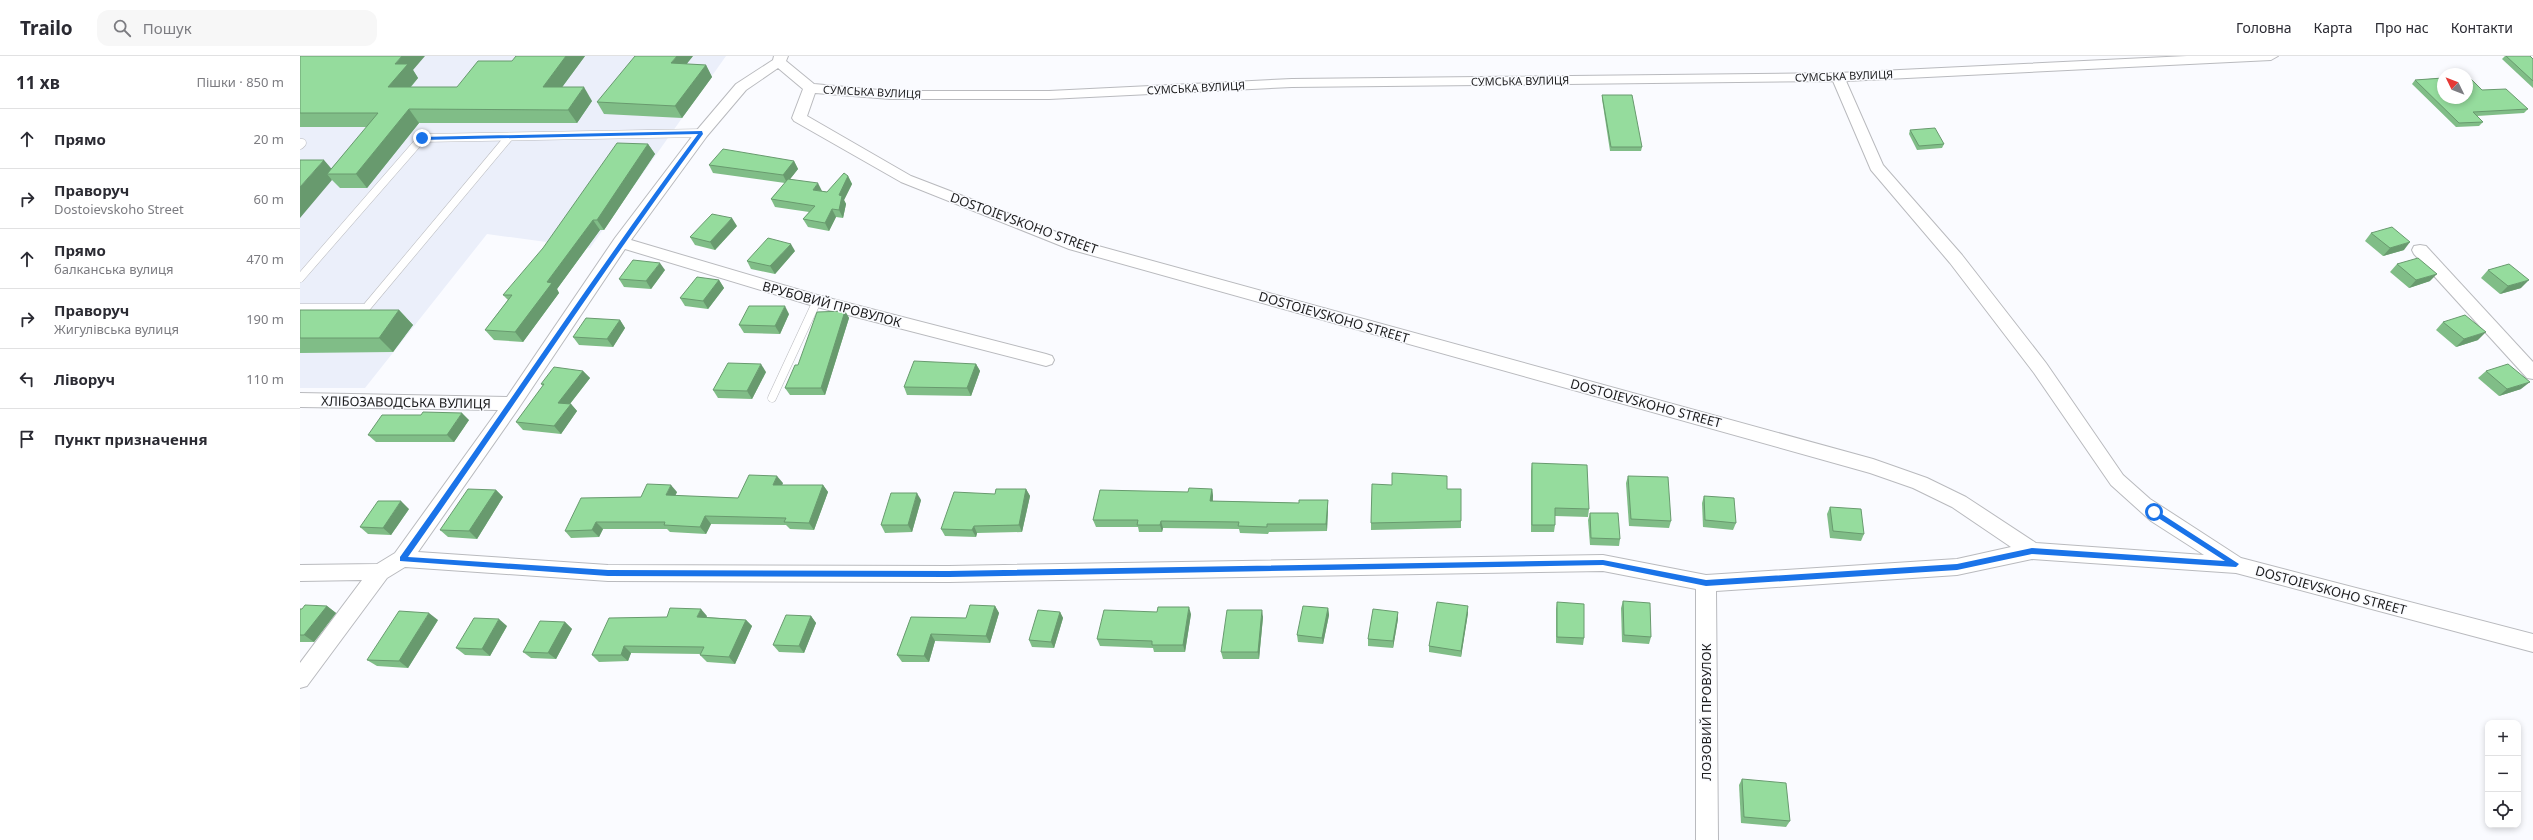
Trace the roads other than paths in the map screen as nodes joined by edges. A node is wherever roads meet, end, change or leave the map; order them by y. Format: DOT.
graph roads {
  1 [pos="2271,56"];
  2 [pos="780,59"];
  3 [pos="1838,77"];
  4 [pos="810,88"];
  5 [pos="702,133"];
  6 [pos="509,137"];
  7 [pos="621,242"];
  8 [pos="2420,250"];
  9 [pos="300,278"];
  10 [pos="817,302"];
  11 [pos="300,308"];
  12 [pos="1046,360"];
  13 [pos="2533,373"];
  14 [pos="772,398"];
  15 [pos="300,400"];
  16 [pos="512,404"];
  17 [pos="2032,551"];
  18 [pos="402,559"];
  19 [pos="2236,564"];
  20 [pos="380,572"];
  21 [pos="300,573"];
  22 [pos="1706,583"];
  23 [pos="2533,643"];
  24 [pos="300,679"];
  25 [pos="1707,840"];
  1 -- 3 [label="street, СУМСЬКА ВУЛИЦЯ"];
  2 -- 4 [label="street, СУМСЬКА ВУЛИЦЯ"];
  2 -- 5 [label="street"];
  3 -- 4 [label="street, СУМСЬКА ВУЛИЦЯ"];
  3 -- 19 [label="street"];
  4 -- 17 [label="street, DOSTOIEVSKOHO STREET"];
  5 -- 6 [label="lane"];
  5 -- 7 [label="street"];
  6 -- 9 [label="lane"];
  6 -- 11 [label="lane"];
  7 -- 10 [label="street, ВРУБОВИЙ ПРОВУЛОК"];
  7 -- 16 [label="street"];
  8 -- 13 [label="street"];
  10 -- 12 [label="street, ВРУБОВИЙ ПРОВУЛОК"];
  10 -- 14 [label="lane"];
  15 -- 16 [label="street, ХЛІБОЗАВОДСЬКА ВУЛИЦЯ"];
  16 -- 18 [label="street"];
  17 -- 19 [label="street, DOSTOIEVSKOHO STREET"];
  17 -- 22 [label="street"];
  18 -- 20 [label="street"];
  18 -- 22 [label="street"];
  19 -- 23 [label="street, DOSTOIEVSKOHO STREET"];
  20 -- 21 [label="street"];
  20 -- 24 [label="street"];
  22 -- 25 [label="street, ЛОЗОВИЙ ПРОВУЛОК"];
}
